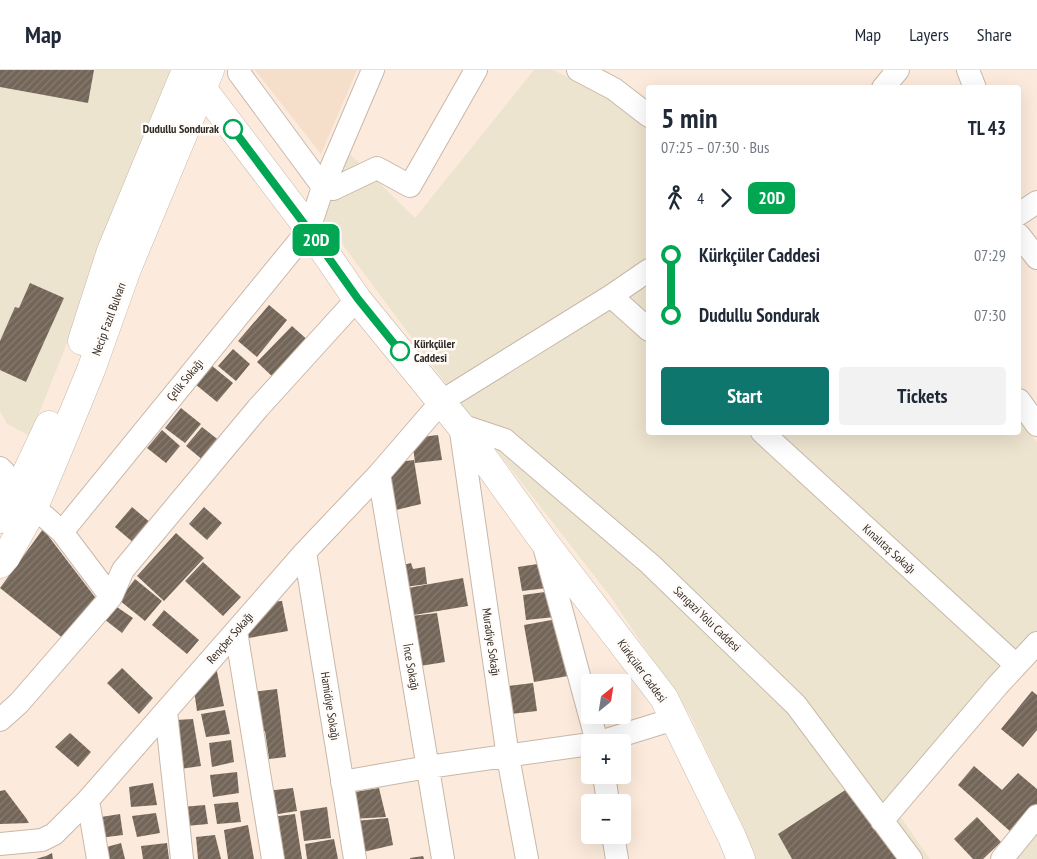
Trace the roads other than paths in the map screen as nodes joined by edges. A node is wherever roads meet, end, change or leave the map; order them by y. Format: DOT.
graph roads {
  1 [pos="373,70"];
  2 [pos="476,70"];
  3 [pos="578,70"];
  4 [pos="898,70"];
  5 [pos="968,70"];
  6 [pos="239,73"];
  7 [pos="195,76"];
  8 [pos="886,85"];
  9 [pos="974,85"];
  10 [pos="646,114"];
  11 [pos="323,187"];
  12 [pos="308,229"];
  13 [pos="1021,237"];
  14 [pos="1037,258"];
  15 [pos="646,272"];
  16 [pos="611,296"];
  17 [pos="358,299"];
  18 [pos="646,327"];
  19 [pos="442,401"];
  20 [pos="1021,403"];
  21 [pos="460,425"];
  22 [pos="1037,425"];
  23 [pos="765,435"];
  24 [pos="0,468"];
  25 [pos="378,474"];
  26 [pos="0,495"];
  27 [pos="34,508"];
  28 [pos="0,519"];
  29 [pos="62,532"];
  30 [pos="542,539"];
  31 [pos="305,552"];
  32 [pos="0,564"];
  33 [pos="111,597"];
  34 [pos="236,631"];
  35 [pos="1037,643"];
  36 [pos="1016,665"];
  37 [pos="166,712"];
  38 [pos="674,719"];
  39 [pos="0,720"];
  40 [pos="596,734"];
  41 [pos="624,734"];
  42 [pos="581,745"];
  43 [pos="508,757"];
  44 [pos="428,767"];
  45 [pos="342,782"];
  46 [pos="88,800"];
  47 [pos="1037,816"];
  48 [pos="882,821"];
  49 [pos="614,844"];
  50 [pos="7,849"];
  51 [pos="1013,855"];
  52 [pos="98,859"];
  53 [pos="182,859"];
  54 [pos="273,859"];
  55 [pos="354,859"];
  56 [pos="443,859"];
  57 [pos="526,859"];
  58 [pos="617,859"];
  59 [pos="741,859"];
  60 [pos="911,859"];
  1 -- 11 [label="street, Çelik Sokağı"];
  2 -- 11 [label="street"];
  3 -- 10 [label="street"];
  4 -- 8 [label="street"];
  5 -- 9 [label="street"];
  6 -- 11 [label="street"];
  7 -- 12 [label="main road, Kürkçüler Caddesi"];
  7 -- 27 [label="main road, Necip Fazıl Bulvarı"];
  7 -- 28 [label="main road, Necip Fazıl Bulvarı"];
  11 -- 12 [label="street, Çelik Sokağı"];
  12 -- 17 [label="main road, Kürkçüler Caddesi"];
  12 -- 29 [label="street, Çelik Sokağı"];
  13 -- 14 [label="street"];
  15 -- 16 [label="street, Rençber Sokağı"];
  16 -- 18 [label="street"];
  16 -- 19 [label="street, Rençber Sokağı"];
  17 -- 19 [label="main road, Kürkçüler Caddesi"];
  17 -- 33 [label="street"];
  19 -- 21 [label="main road, Kürkçüler Caddesi"];
  19 -- 25 [label="street, Rençber Sokağı"];
  20 -- 22 [label="street"];
  21 -- 30 [label="main road, Kürkçüler Caddesi"];
  21 -- 43 [label="street, Muradiye Sokağı"];
  21 -- 48 [label="street, Sarıgazi Yolu Caddesi"];
  23 -- 36 [label="street, Kınalıtaş Sokağı"];
  24 -- 26 [label="street"];
  25 -- 31 [label="street, Rençber Sokağı"];
  25 -- 44 [label="street, İnce Sokağı"];
  27 -- 29 [label="street"];
  27 -- 32 [label="main road, Necip Fazıl Bulvarı"];
  29 -- 33 [label="street"];
  30 -- 38 [label="main road, Kürkçüler Caddesi"];
  30 -- 40 [label="street"];
  31 -- 34 [label="street, Rençber Sokağı"];
  31 -- 45 [label="street, Hamidiye Sokağı"];
  33 -- 39 [label="street"];
  34 -- 37 [label="street, Rençber Sokağı"];
  34 -- 54 [label="street"];
  35 -- 36 [label="street"];
  36 -- 48 [label="street"];
  37 -- 46 [label="street, Rençber Sokağı"];
  37 -- 53 [label="street"];
  38 -- 41 [label="street"];
  38 -- 59 [label="main road, Kürkçüler Caddesi"];
  42 -- 43 [label="street"];
  43 -- 44 [label="street"];
  43 -- 57 [label="street, Muradiye Sokağı"];
  44 -- 45 [label="street"];
  44 -- 56 [label="street, İnce Sokağı"];
  45 -- 55 [label="street, Hamidiye Sokağı"];
  46 -- 50 [label="street, Rençber Sokağı"];
  46 -- 52 [label="street"];
  47 -- 51 [label="street"];
  48 -- 60 [label="street, Sarıgazi Yolu Caddesi"];
  49 -- 58 [label="street"];
}
